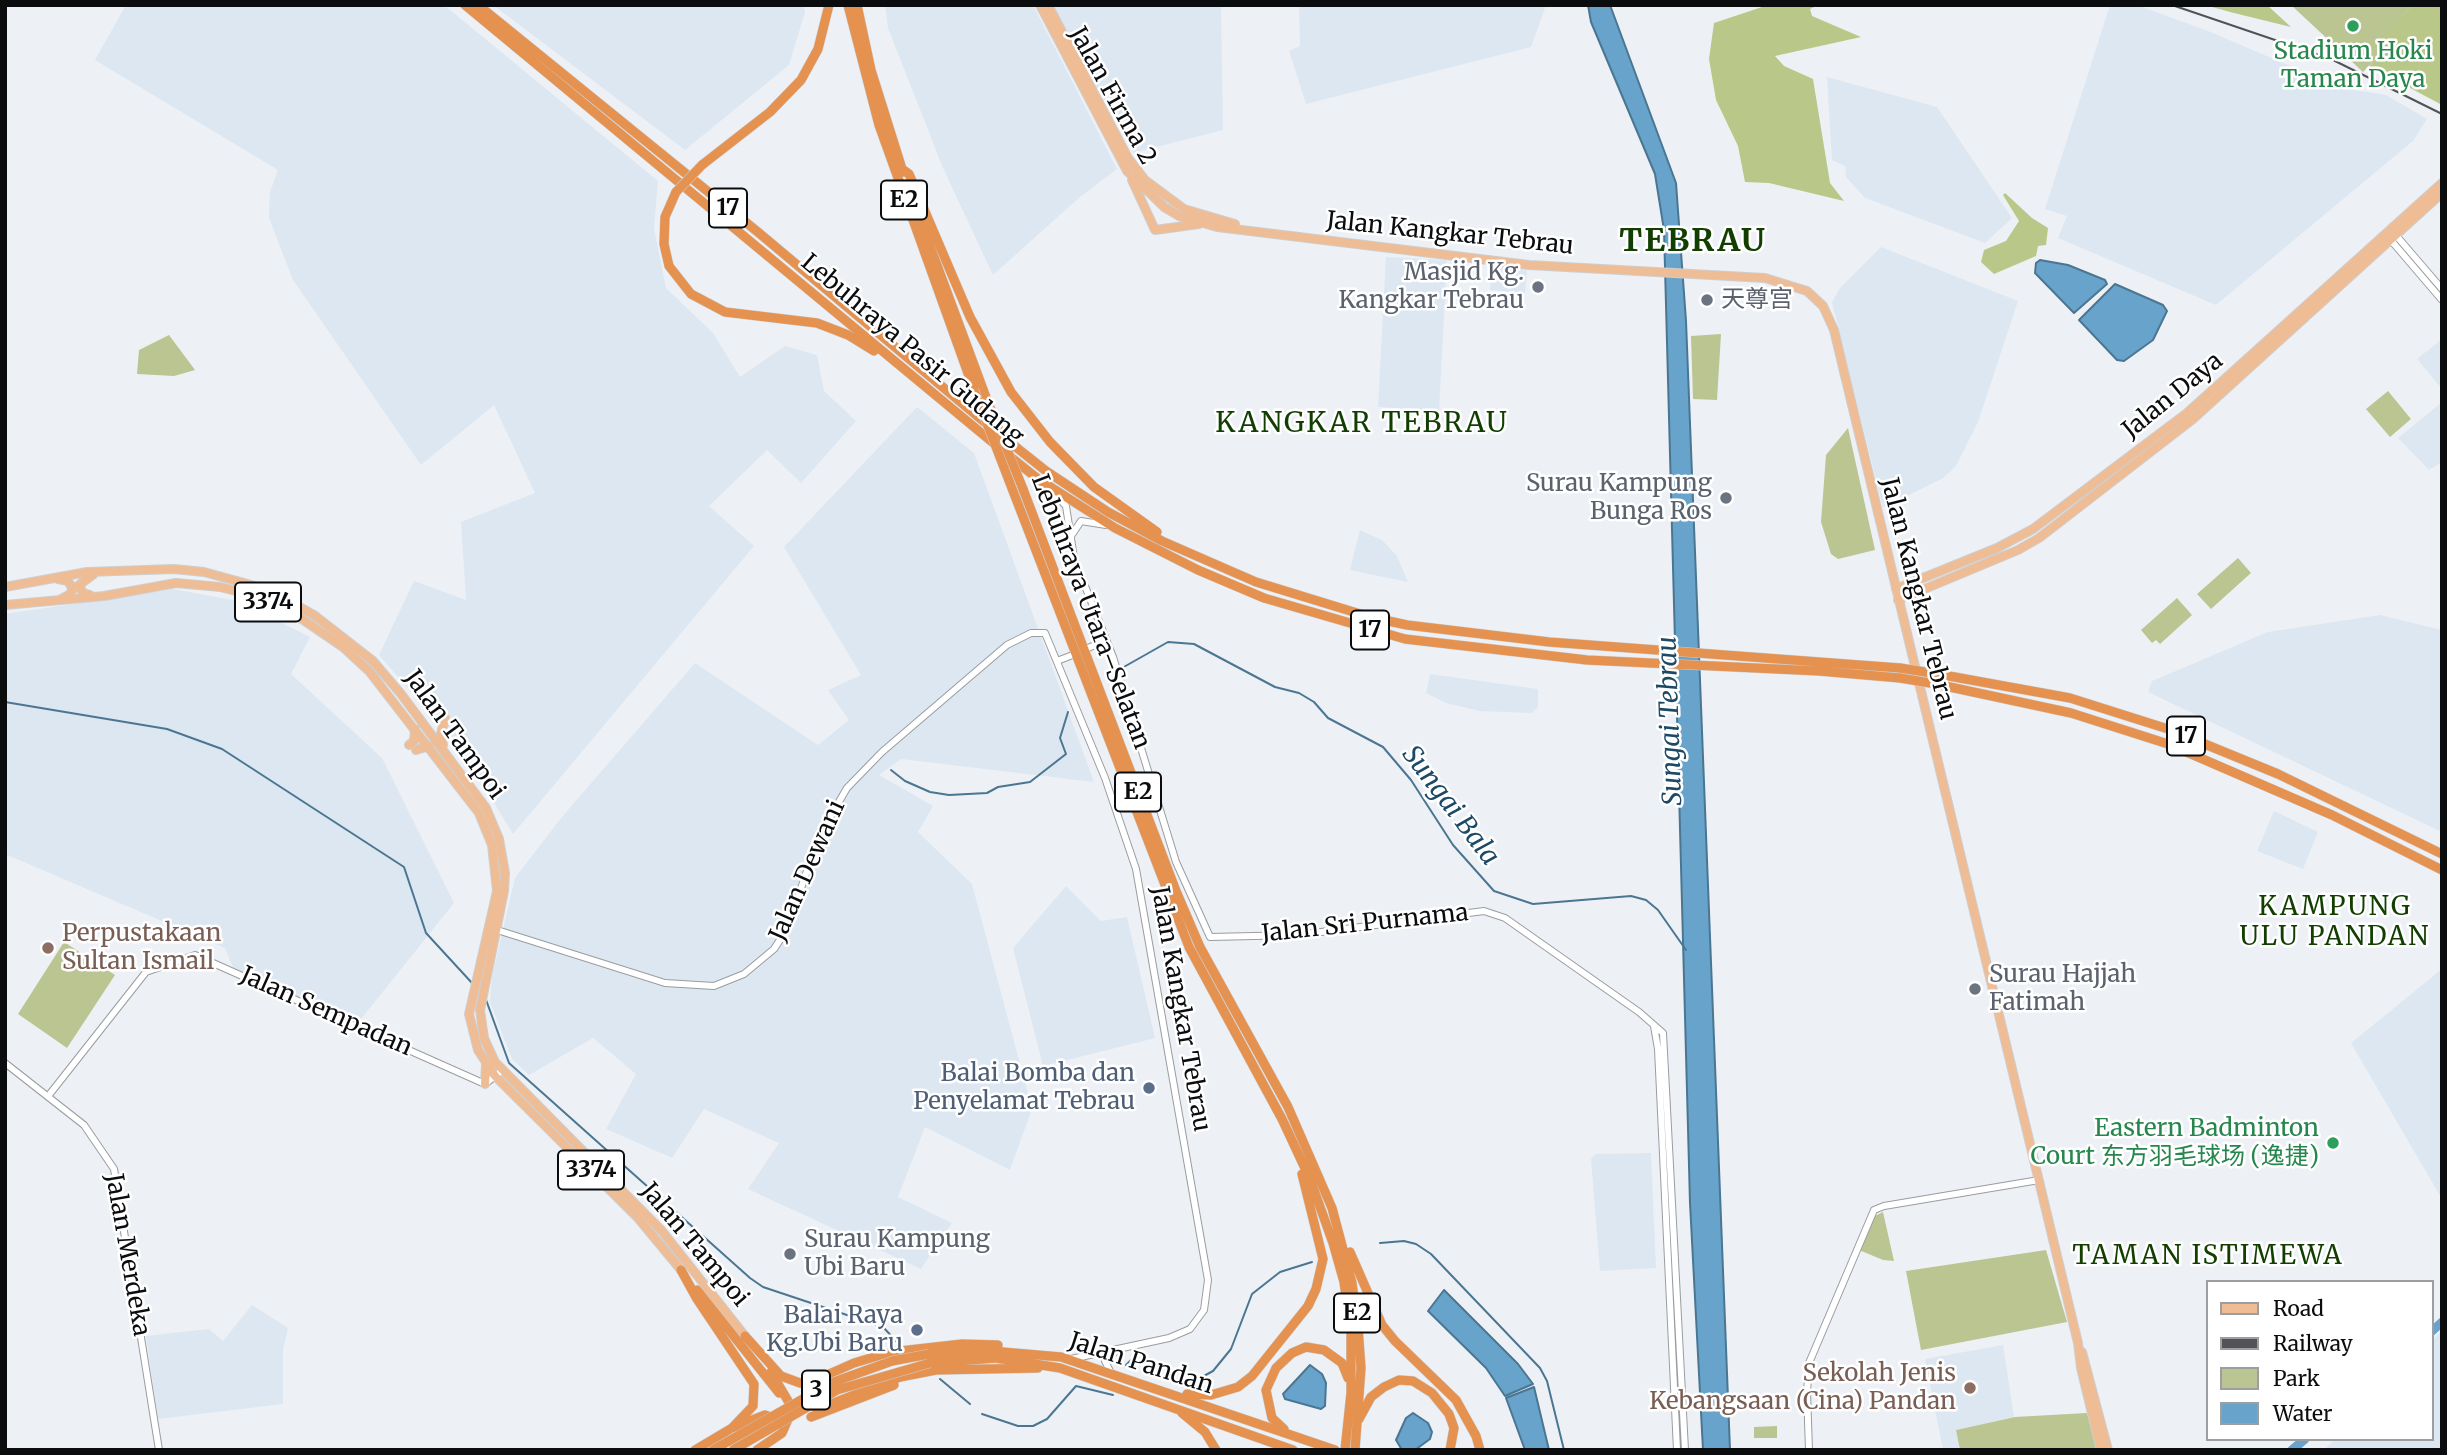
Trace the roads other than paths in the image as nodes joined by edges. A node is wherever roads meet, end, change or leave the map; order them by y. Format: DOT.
graph roads {
  1 [pos="465,5"];
  2 [pos="478,5"];
  3 [pos="829,5"];
  4 [pos="848,5"];
  5 [pos="857,5"];
  6 [pos="1040,5"];
  7 [pos="1048,5"];
  8 [pos="902,169"];
  9 [pos="1127,171"];
  10 [pos="2442,183"];
  11 [pos="2442,193"];
  12 [pos="1200,223"];
  13 [pos="1272,233"];
  14 [pos="2390,234"];
  15 [pos="2442,289"];
  16 [pos="2442,300"];
  17 [pos="926,389"];
  18 [pos="1038,479"];
  19 [pos="1115,528"];
  20 [pos="1070,538"];
  21 [pos="1175,547"];
  22 [pos="1997,548"];
  23 [pos="1994,559"];
  24 [pos="103,571"];
  25 [pos="1891,571"];
  26 [pos="52,578"];
  27 [pos="1911,583"];
  28 [pos="5,587"];
  29 [pos="1896,589"];
  30 [pos="1914,594"];
  31 [pos="104,596"];
  32 [pos="1898,600"];
  33 [pos="55,601"];
  34 [pos="5,606"];
  35 [pos="1904,622"];
  36 [pos="1045,633"];
  37 [pos="1105,641"];
  38 [pos="1088,648"];
  39 [pos="1070,656"];
  40 [pos="1057,661"];
  41 [pos="1900,673"];
  42 [pos="1937,679"];
  43 [pos="420,719"];
  44 [pos="415,728"];
  45 [pos="429,746"];
  46 [pos="446,754"];
  47 [pos="2442,854"];
  48 [pos="2442,870"];
  49 [pos="493,929"];
  50 [pos="5,1063"];
  51 [pos="486,1063"];
  52 [pos="498,1074"];
  53 [pos="485,1084"];
  54 [pos="49,1096"];
  55 [pos="1664,1129"];
  56 [pos="1297,1152"];
  57 [pos="2039,1180"];
  58 [pos="1332,1208"];
  59 [pos="681,1270"];
  60 [pos="746,1336"];
  61 [pos="2078,1343"];
  62 [pos="1120,1348"];
  63 [pos="1065,1358"];
  64 [pos="930,1359"];
  65 [pos="1060,1368"];
  66 [pos="953,1370"];
  67 [pos="1110,1371"];
  68 [pos="829,1374"];
  69 [pos="1160,1389"];
  70 [pos="779,1393"];
  71 [pos="1351,1393"];
  72 [pos="1178,1410"];
  73 [pos="811,1417"];
  74 [pos="1355,1422"];
  75 [pos="732,1428"];
  76 [pos="1293,1435"];
  77 [pos="758,1449"];
  78 [pos="159,1450"];
  79 [pos="695,1450"];
  80 [pos="713,1450"];
  81 [pos="733,1450"];
  82 [pos="1216,1450"];
  83 [pos="1293,1450"];
  84 [pos="1335,1450"];
  85 [pos="1345,1450"];
  86 [pos="1355,1450"];
  87 [pos="1450,1450"];
  88 [pos="1480,1450"];
  89 [pos="1677,1450"];
  90 [pos="1685,1450"];
  91 [pos="1809,1450"];
  92 [pos="2101,1450"];
  93 [pos="2108,1450"];
  1 -- 17 [label="highway, Lebuhraya Pasir Gudang / 17"];
  2 -- 21 [label="highway, Lebuhraya Pasir Gudang / 17"];
  3 -- 17 [label="highway, bridge"];
  4 -- 56 [label="highway, Lebuhraya Utara–Selatan / E2, bridge"];
  5 -- 8 [label="highway, Lebuhraya Utara–Selatan / E2"];
  6 -- 9 [label="main road, Jalan Firma 2"];
  7 -- 13 [label="main road, Jalan Firma 2"];
  8 -- 21 [label="highway"];
  8 -- 58 [label="highway, Lebuhraya Utara–Selatan / E2, bridge"];
  9 -- 12 [label="main road, Jalan Firma 2"];
  9 -- 12 [label="main road"];
  10 -- 14 [label="main road, Jalan Daya"];
  11 -- 14 [label="main road, Jalan Daya"];
  12 -- 13 [label="main road, Jalan Firma 2"];
  13 -- 25 [label="main road, Jalan Kangkar Tebrau"];
  14 -- 15 [label="street"];
  14 -- 16 [label="street"];
  14 -- 22 [label="main road, Jalan Daya"];
  14 -- 23 [label="main road, Jalan Daya"];
  17 -- 18 [label="highway, Lebuhraya Pasir Gudang / 17"];
  18 -- 19 [label="highway, Lebuhraya Pasir Gudang / 17"];
  18 -- 20 [label="street"];
  19 -- 20 [label="street"];
  19 -- 41 [label="highway, Lebuhraya Pasir Gudang / 17"];
  20 -- 37 [label="street"];
  21 -- 41 [label="highway, Lebuhraya Pasir Gudang / 17"];
  22 -- 23 [label="main road"];
  22 -- 27 [label="main road, Jalan Daya"];
  23 -- 30 [label="main road, Jalan Daya"];
  24 -- 26 [label="main road, Jalan Tampoi / 3374"];
  24 -- 31 [label="main road"];
  24 -- 43 [label="main road, Jalan Tampoi / 3374"];
  25 -- 27 [label="main road"];
  25 -- 29 [label="main road, Jalan Kangkar Tebrau"];
  26 -- 28 [label="main road, Jalan Tampoi / 3374"];
  26 -- 33 [label="main road"];
  27 -- 29 [label="main road, Jalan Daya"];
  29 -- 32 [label="main road, Jalan Kangkar Tebrau"];
  30 -- 32 [label="main road, Jalan Daya"];
  30 -- 35 [label="main road"];
  31 -- 33 [label="main road, Jalan Tampoi / 3374"];
  31 -- 44 [label="main road, Jalan Tampoi / 3374"];
  32 -- 35 [label="main road, Jalan Kangkar Tebrau"];
  33 -- 34 [label="main road, Jalan Tampoi / 3374"];
  35 -- 57 [label="main road, Jalan Kangkar Tebrau"];
  36 -- 40 [label="street, Jalan Kangkar Tebrau"];
  36 -- 49 [label="street, Jalan Dewani"];
  37 -- 38 [label="street"];
  37 -- 55 [label="street, Jalan Sri Purnama"];
  39 -- 40 [label="street"];
  40 -- 62 [label="street, Jalan Kangkar Tebrau"];
  41 -- 42 [label="highway, Lebuhraya Pasir Gudang / 17, bridge"];
  42 -- 47 [label="highway, Lebuhraya Pasir Gudang / 17"];
  42 -- 48 [label="highway, Lebuhraya Pasir Gudang / 17"];
  43 -- 46 [label="main road, Jalan Tampoi / 3374"];
  43 -- 46 [label="main road"];
  44 -- 45 [label="main road, Jalan Tampoi / 3374"];
  44 -- 45 [label="main road"];
  45 -- 49 [label="main road, Jalan Tampoi / 3374"];
  46 -- 49 [label="main road, Jalan Tampoi / 3374"];
  49 -- 51 [label="main road, Jalan Tampoi / 3374"];
  49 -- 52 [label="main road, Jalan Tampoi / 3374"];
  50 -- 54 [label="street, Jalan Merdeka"];
  51 -- 52 [label="main road, Jalan Tampoi / 3374"];
  51 -- 53 [label="main road"];
  52 -- 53 [label="street"];
  52 -- 59 [label="main road, Jalan Tampoi / 3374"];
  52 -- 60 [label="main road, Jalan Tampoi / 3374"];
  53 -- 54 [label="street, Jalan Sempadan"];
  54 -- 78 [label="street, Jalan Merdeka"];
  55 -- 89 [label="street"];
  55 -- 90 [label="street"];
  56 -- 69 [label="highway"];
  56 -- 71 [label="highway, Lebuhraya Utara–Selatan / E2"];
  57 -- 61 [label="main road, Jalan Kangkar Tebrau"];
  57 -- 91 [label="street"];
  58 -- 74 [label="highway, Lebuhraya Utara–Selatan / E2"];
  58 -- 88 [label="highway"];
  59 -- 70 [label="highway"];
  59 -- 75 [label="highway"];
  60 -- 68 [label="highway"];
  60 -- 77 [label="highway"];
  61 -- 92 [label="main road, Jalan Kangkar Tebrau"];
  61 -- 93 [label="main road"];
  62 -- 63 [label="street, Jalan Kangkar Tebrau"];
  62 -- 67 [label="street"];
  63 -- 64 [label="highway, Jalan Pandan / 3"];
  63 -- 67 [label="highway, Jalan Pandan / 3"];
  63 -- 68 [label="highway"];
  64 -- 65 [label="highway, Jalan Pandan / 3"];
  64 -- 80 [label="highway, 3, bridge"];
  64 -- 81 [label="highway, 3, bridge"];
  65 -- 66 [label="highway"];
  65 -- 72 [label="highway, Jalan Pandan / 3"];
  66 -- 68 [label="highway"];
  66 -- 73 [label="highway"];
  67 -- 69 [label="highway, Jalan Pandan / 3"];
  69 -- 76 [label="highway, Jalan Pandan / 3"];
  71 -- 74 [label="highway, Lebuhraya Utara–Selatan / E2"];
  71 -- 76 [label="highway"];
  72 -- 82 [label="highway"];
  72 -- 83 [label="highway, Jalan Pandan / 3"];
  74 -- 85 [label="highway, E2"];
  74 -- 86 [label="highway"];
  74 -- 87 [label="highway"];
  75 -- 77 [label="highway"];
  75 -- 79 [label="highway"];
  76 -- 84 [label="highway, Jalan Pandan / 3"];
}
